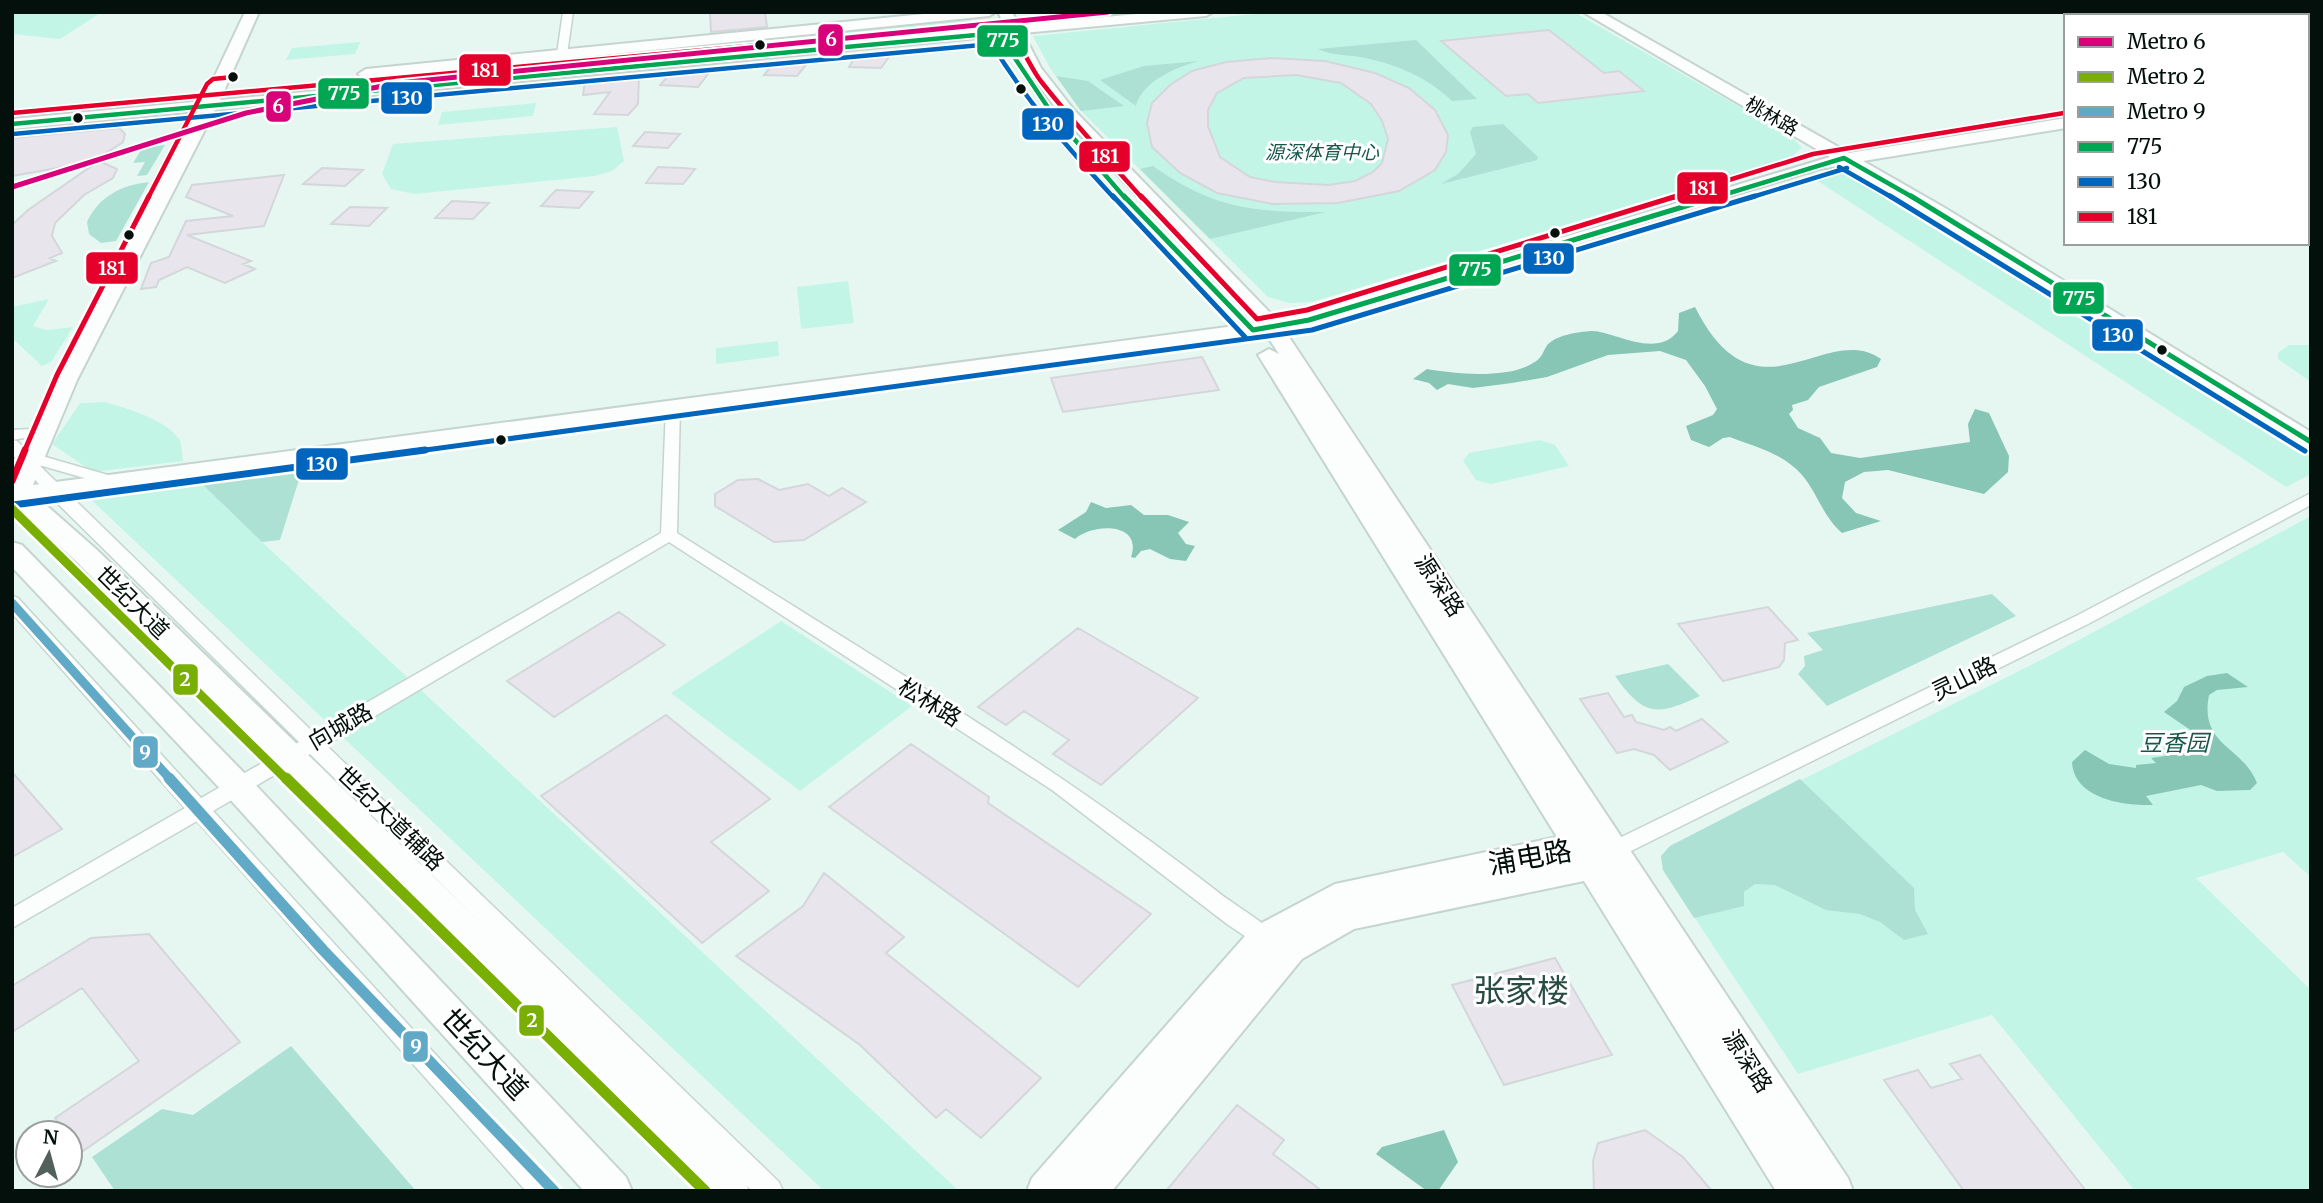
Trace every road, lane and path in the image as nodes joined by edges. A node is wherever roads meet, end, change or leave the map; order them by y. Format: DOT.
graph roads {
  1 [pos="252,12"];
  2 [pos="568,12"];
  3 [pos="987,12"];
  4 [pos="1005,12"];
  5 [pos="1206,12"];
  6 [pos="1590,12"];
  7 [pos="1005,32"];
  8 [pos="563,54"];
  9 [pos="559,75"];
  10 [pos="212,97"];
  11 [pos="12,109"];
  12 [pos="2064,122"];
  13 [pos="12,124"];
  14 [pos="1844,158"];
  15 [pos="1263,329"];
  16 [pos="674,407"];
  17 [pos="44,431"];
  18 [pos="12,435"];
  19 [pos="2311,442"];
  20 [pos="22,455"];
  21 [pos="116,482"];
  22 [pos="53,490"];
  23 [pos="14,496"];
  24 [pos="2311,498"];
  25 [pos="669,535"];
  26 [pos="12,551"];
  27 [pos="12,603"];
  28 [pos="301,749"];
  29 [pos="238,787"];
  30 [pos="200,810"];
  31 [pos="1594,854"];
  32 [pos="12,919"];
  33 [pos="1277,944"];
  34 [pos="543,1191"];
  35 [pos="612,1191"];
  36 [pos="729,1191"];
  37 [pos="770,1191"];
  38 [pos="1046,1191"];
  39 [pos="1087,1191"];
  40 [pos="1798,1191"];
  41 [pos="1834,1191"];
  1 -- 10 [label="main road"];
  2 -- 8 [label="street"];
  3 -- 7 [label="main road, 源深路"];
  3 -- 8 [label="main road"];
  4 -- 7 [label="main road, 源深路"];
  5 -- 7 [label="main road"];
  6 -- 14 [label="main road, 桃林路"];
  7 -- 9 [label="main road"];
  7 -- 15 [label="main road, 源深路"];
  8 -- 9 [label="street"];
  8 -- 10 [label="main road"];
  9 -- 10 [label="main road"];
  10 -- 11 [label="street"];
  10 -- 13 [label="main road"];
  10 -- 17 [label="main road"];
  12 -- 14 [label="street"];
  14 -- 15 [label="main road"];
  14 -- 19 [label="street, 桃林路"];
  15 -- 16 [label="main road"];
  15 -- 31 [label="main road, 源深路"];
  15 -- 31 [label="main road, 源深路"];
  16 -- 21 [label="main road"];
  16 -- 25 [label="street"];
  17 -- 18 [label="street"];
  17 -- 20 [label="main road"];
  20 -- 21 [label="street"];
  20 -- 22 [label="street, 世纪大道辅路"];
  20 -- 23 [label="main road"];
  21 -- 22 [label="main road"];
  22 -- 23 [label="main road"];
  22 -- 28 [label="street, 世纪大道辅路"];
  23 -- 28 [label="main road, 世纪大道"];
  24 -- 31 [label="street, 灵山路"];
  25 -- 28 [label="street, 向城路"];
  25 -- 33 [label="street, 松林路"];
  26 -- 29 [label="main road, 世纪大道"];
  27 -- 30 [label="street"];
  28 -- 29 [label="street, 向城路"];
  28 -- 36 [label="main road, 世纪大道"];
  28 -- 37 [label="street, 世纪大道辅路"];
  29 -- 30 [label="street, 向城路"];
  29 -- 35 [label="main road, 世纪大道"];
  30 -- 32 [label="street, 向城路"];
  30 -- 34 [label="street"];
  31 -- 33 [label="main road, 浦电路"];
  31 -- 40 [label="main road, 源深路"];
  31 -- 41 [label="main road, 源深路"];
  33 -- 38 [label="street, 浦电路"];
  33 -- 39 [label="main road, 浦电路"];
}
